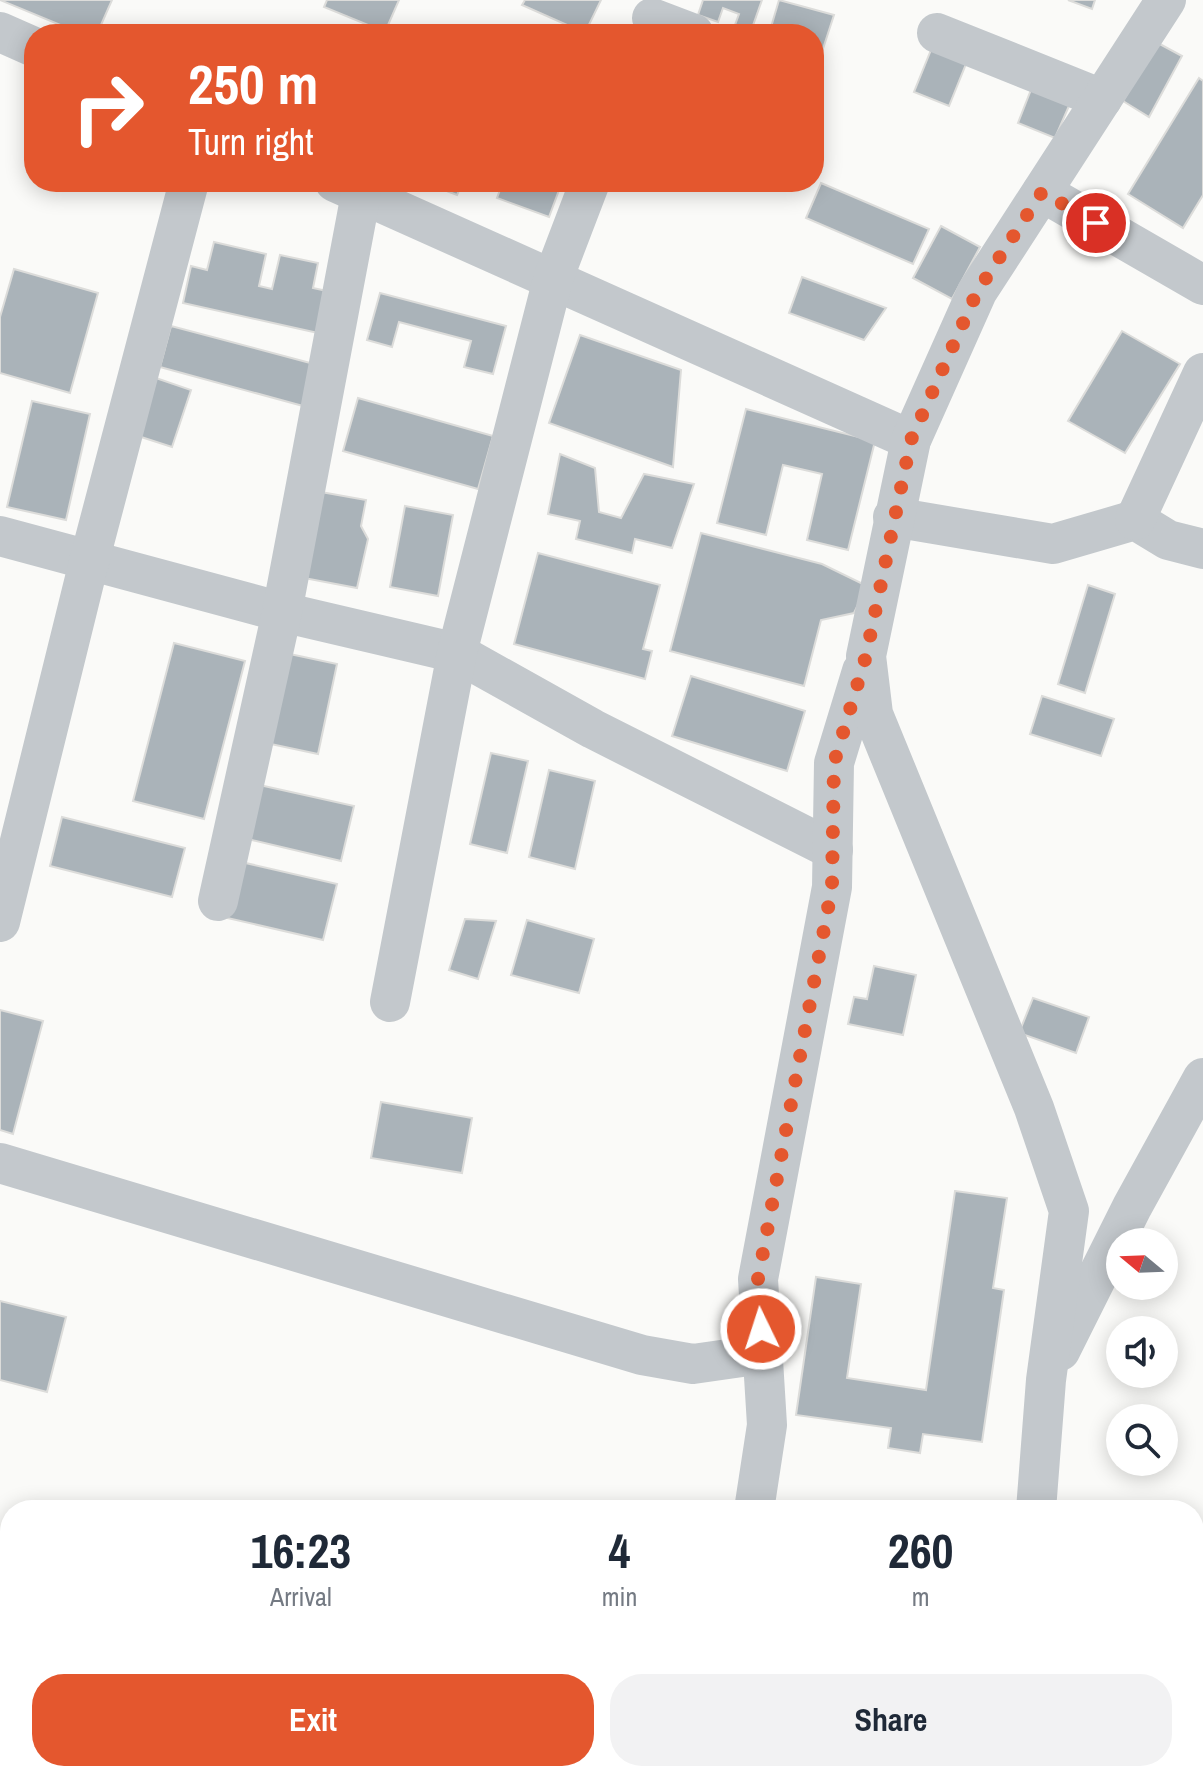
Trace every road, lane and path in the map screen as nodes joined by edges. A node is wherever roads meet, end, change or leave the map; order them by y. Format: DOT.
graph roads {
  1 [pos="1166,0"];
  2 [pos="0,32"];
  3 [pos="937,33"];
  4 [pos="24,43"];
  5 [pos="1102,99"];
  6 [pos="186,192"];
  7 [pos="347,192"];
  8 [pos="357,192"];
  9 [pos="586,192"];
  10 [pos="1042,192"];
  11 [pos="553,279"];
  12 [pos="1203,285"];
  13 [pos="1203,373"];
  14 [pos="911,440"];
  15 [pos="893,517"];
  16 [pos="1135,520"];
  17 [pos="0,536"];
  18 [pos="1203,549"];
  19 [pos="90,558"];
  20 [pos="282,612"];
  21 [pos="457,653"];
  22 [pos="866,656"];
  23 [pos="833,850"];
  24 [pos="218,901"];
  25 [pos="0,922"];
  26 [pos="390,1002"];
  27 [pos="1203,1078"];
  28 [pos="0,1163"];
  29 [pos="763,1354"];
  30 [pos="1046,1380"];
  31 [pos="756,1500"];
  32 [pos="1037,1500"];
  1 -- 5 [label="street"];
  2 -- 4 [label="street"];
  3 -- 5 [label="street"];
  5 -- 10 [label="street"];
  6 -- 19 [label="street"];
  7 -- 20 [label="street"];
  8 -- 11 [label="street"];
  9 -- 11 [label="street"];
  10 -- 12 [label="street"];
  10 -- 14 [label="street"];
  11 -- 14 [label="street"];
  11 -- 21 [label="street"];
  13 -- 16 [label="street"];
  14 -- 15 [label="street"];
  15 -- 16 [label="street"];
  15 -- 22 [label="street"];
  16 -- 18 [label="street"];
  17 -- 19 [label="street"];
  19 -- 20 [label="street"];
  19 -- 25 [label="street"];
  20 -- 21 [label="street"];
  20 -- 24 [label="street"];
  21 -- 23 [label="street"];
  21 -- 26 [label="street"];
  22 -- 23 [label="street"];
  22 -- 30 [label="street"];
  23 -- 29 [label="street"];
  27 -- 30 [label="street"];
  28 -- 29 [label="street"];
  29 -- 31 [label="street"];
  30 -- 32 [label="street"];
}
